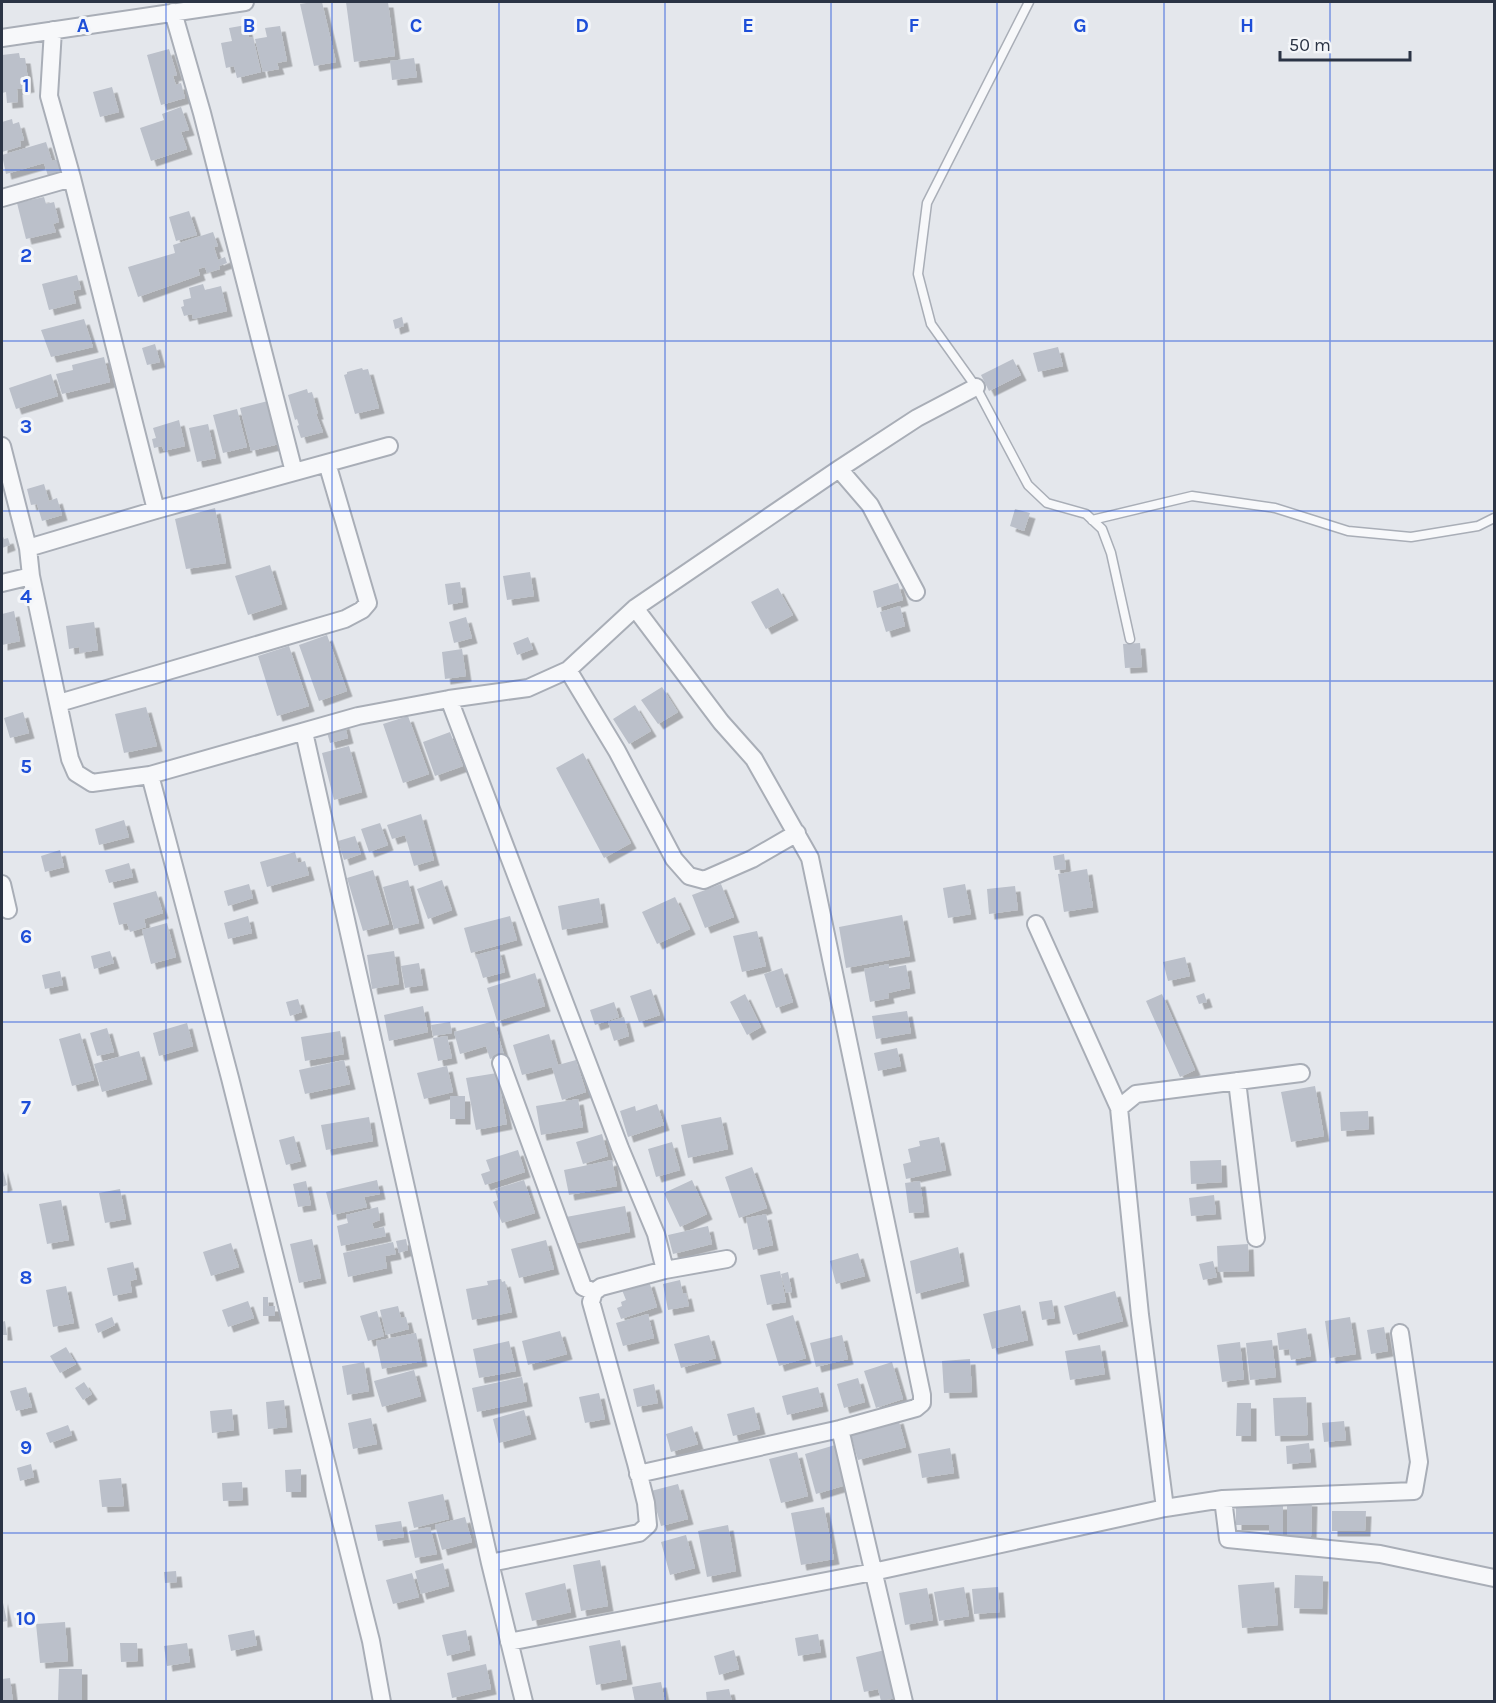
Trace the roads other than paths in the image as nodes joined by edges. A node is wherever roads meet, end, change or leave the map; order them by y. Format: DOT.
graph roads {
  1 [pos="245,2"];
  2 [pos="1029,2"];
  3 [pos="173,12"];
  4 [pos="53,30"];
  5 [pos="2,38"];
  6 [pos="72,178"];
  7 [pos="2,198"];
  8 [pos="976,387"];
  9 [pos="2,446"];
  10 [pos="389,446"];
  11 [pos="327,463"];
  12 [pos="839,469"];
  13 [pos="294,472"];
  14 [pos="156,510"];
  15 [pos="1494,518"];
  16 [pos="1092,520"];
  17 [pos="28,548"];
  18 [pos="31,576"];
  19 [pos="2,583"];
  20 [pos="916,592"];
  21 [pos="635,608"];
  22 [pos="1130,639"];
  23 [pos="568,670"];
  24 [pos="449,699"];
  25 [pos="59,703"];
  26 [pos="304,732"];
  27 [pos="150,775"];
  28 [pos="797,832"];
  29 [pos="2,884"];
  30 [pos="8,910"];
  31 [pos="1036,924"];
  32 [pos="501,1063"];
  33 [pos="1302,1073"];
  34 [pos="1237,1081"];
  35 [pos="1119,1108"];
  36 [pos="1256,1238"];
  37 [pos="727,1259"];
  38 [pos="665,1270"];
  39 [pos="594,1292"];
  40 [pos="1400,1333"];
  41 [pos="840,1429"];
  42 [pos="638,1474"];
  43 [pos="1223,1499"];
  44 [pos="1165,1508"];
  45 [pos="490,1563"];
  46 [pos="873,1572"];
  47 [pos="1494,1578"];
  48 [pos="509,1642"];
  49 [pos="382,1701"];
  50 [pos="524,1701"];
  51 [pos="904,1701"];
  1 -- 3 [label="street"];
  2 -- 8 [label="lane"];
  3 -- 4 [label="street"];
  3 -- 13 [label="street"];
  4 -- 5 [label="street"];
  4 -- 6 [label="street"];
  6 -- 7 [label="street"];
  6 -- 14 [label="street"];
  8 -- 12 [label="street"];
  8 -- 16 [label="lane"];
  9 -- 17 [label="street"];
  10 -- 11 [label="street"];
  11 -- 13 [label="street"];
  11 -- 25 [label="street"];
  12 -- 20 [label="street"];
  12 -- 21 [label="street"];
  13 -- 14 [label="street"];
  14 -- 17 [label="street"];
  15 -- 16 [label="lane"];
  16 -- 22 [label="lane"];
  17 -- 18 [label="street"];
  18 -- 19 [label="street"];
  18 -- 25 [label="street"];
  21 -- 23 [label="street"];
  21 -- 28 [label="street"];
  23 -- 24 [label="street"];
  23 -- 28 [label="street"];
  24 -- 26 [label="street"];
  24 -- 38 [label="street"];
  25 -- 27 [label="street"];
  26 -- 27 [label="street"];
  26 -- 45 [label="street"];
  27 -- 49 [label="street"];
  28 -- 41 [label="street"];
  29 -- 30 [label="street"];
  31 -- 35 [label="street"];
  32 -- 39 [label="street"];
  33 -- 34 [label="street"];
  34 -- 35 [label="street"];
  34 -- 36 [label="street"];
  35 -- 44 [label="street"];
  37 -- 38 [label="street"];
  38 -- 39 [label="street"];
  39 -- 42 [label="street"];
  40 -- 43 [label="street"];
  41 -- 42 [label="street"];
  41 -- 46 [label="street"];
  42 -- 45 [label="street"];
  43 -- 44 [label="street"];
  43 -- 47 [label="street"];
  44 -- 46 [label="street"];
  45 -- 48 [label="street"];
  46 -- 48 [label="street"];
  46 -- 51 [label="street"];
  48 -- 50 [label="street"];
}
